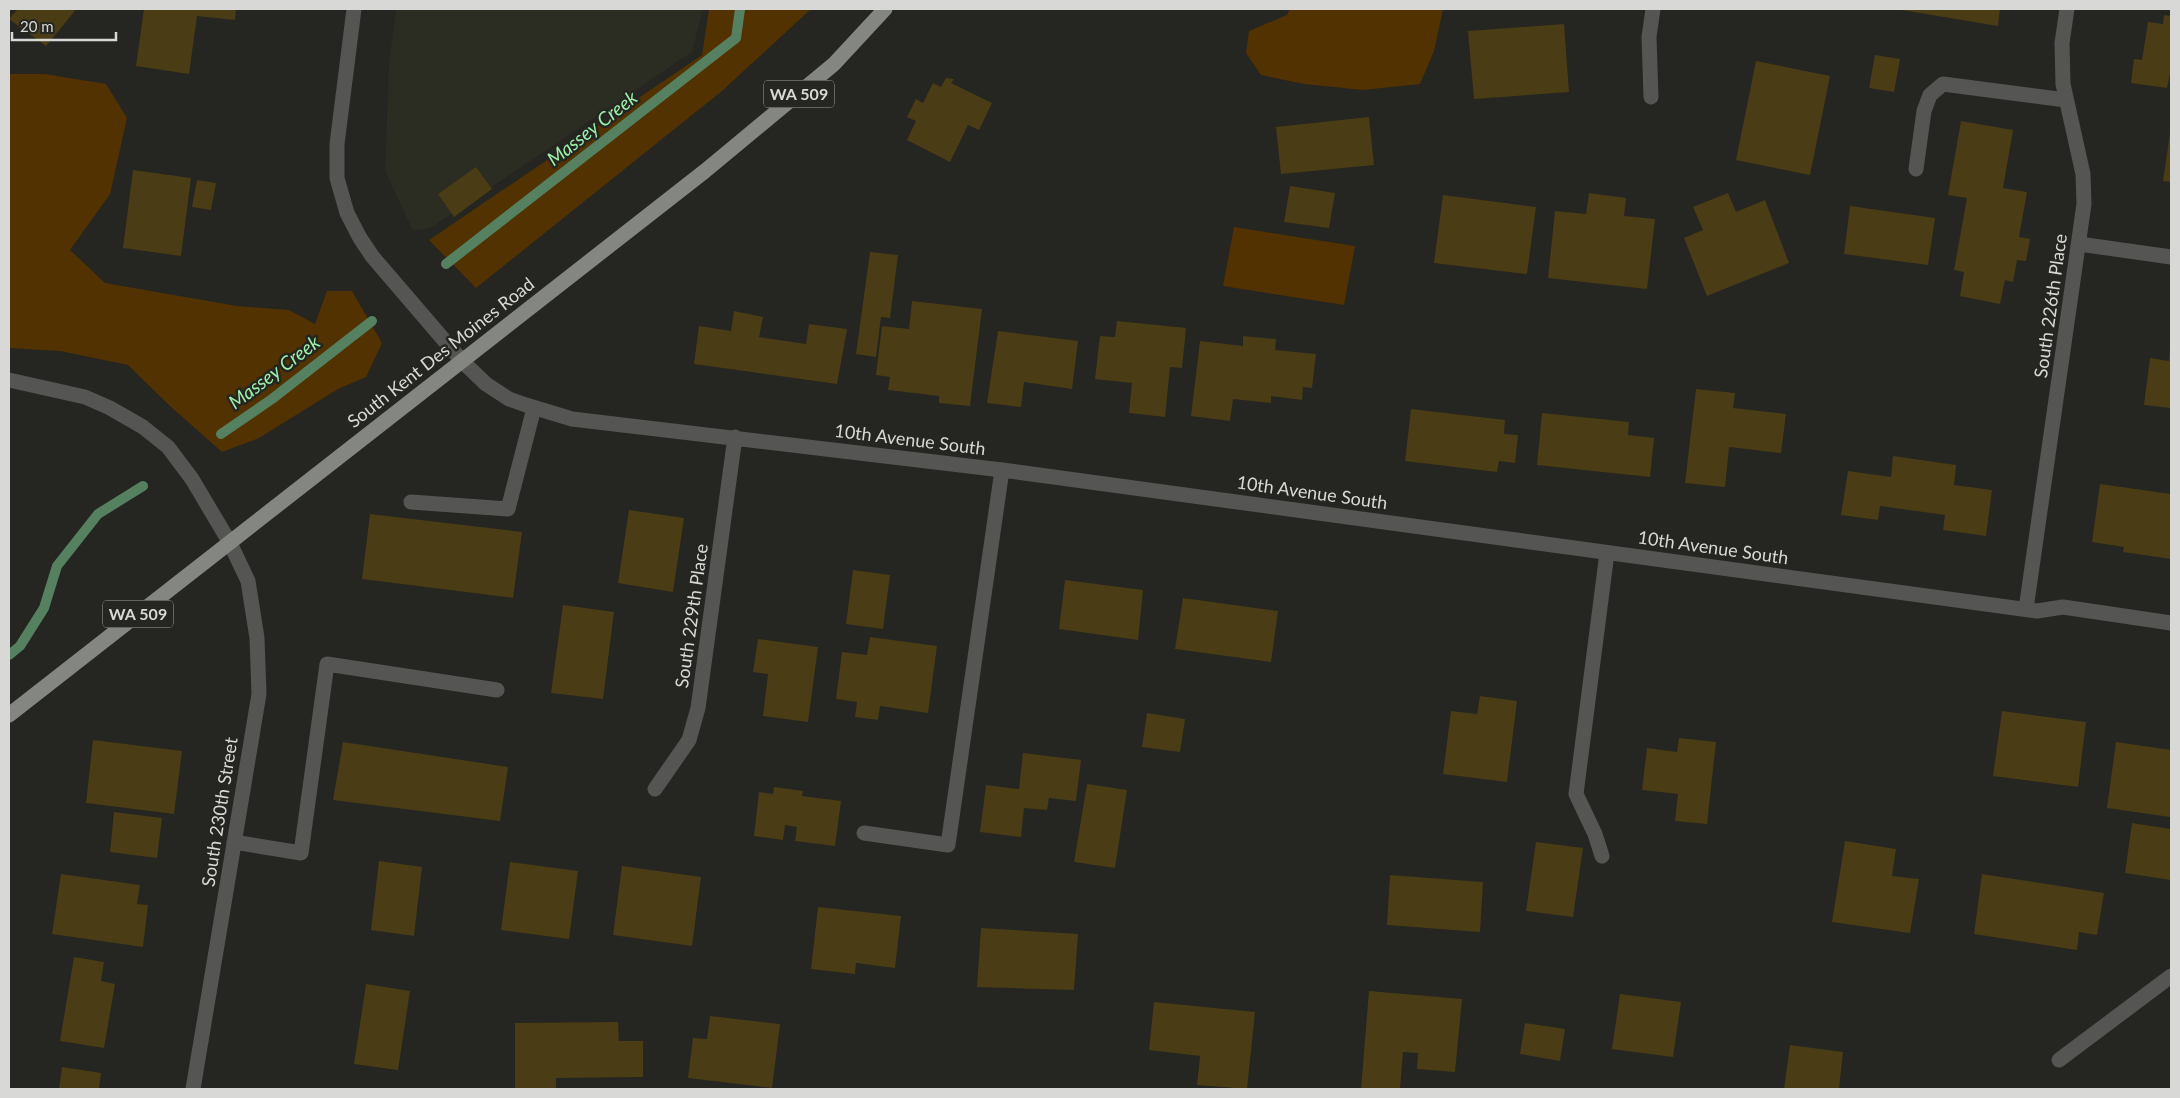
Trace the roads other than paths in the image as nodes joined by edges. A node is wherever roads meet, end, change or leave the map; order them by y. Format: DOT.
graph roads {
  1 [pos="354,9"];
  2 [pos="885,9"];
  3 [pos="1653,9"];
  4 [pos="2067,9"];
  5 [pos="1651,97"];
  6 [pos="2066,100"];
  7 [pos="1916,169"];
  8 [pos="2078,244"];
  9 [pos="2171,257"];
  10 [pos="462,361"];
  11 [pos="9,380"];
  12 [pos="534,408"];
  13 [pos="734,438"];
  14 [pos="1002,470"];
  15 [pos="411,502"];
  16 [pos="230,543"];
  17 [pos="1607,553"];
  18 [pos="2026,610"];
  19 [pos="2171,623"];
  20 [pos="497,690"];
  21 [pos="9,715"];
  22 [pos="655,789"];
  23 [pos="864,833"];
  24 [pos="234,842"];
  25 [pos="1602,856"];
  26 [pos="2171,976"];
  27 [pos="2059,1060"];
  28 [pos="193,1089"];
  1 -- 10 [label="street"];
  2 -- 10 [label="main road, South Kent Des Moines Road / WA 509"];
  3 -- 5 [label="street"];
  4 -- 6 [label="street, South 226th Place"];
  6 -- 7 [label="street"];
  6 -- 8 [label="street, South 226th Place"];
  8 -- 9 [label="street"];
  8 -- 18 [label="street, South 226th Place"];
  10 -- 12 [label="street, 10th Avenue South"];
  10 -- 16 [label="main road, South Kent Des Moines Road / WA 509"];
  11 -- 16 [label="street"];
  12 -- 13 [label="street, 10th Avenue South"];
  12 -- 15 [label="street"];
  13 -- 14 [label="street, 10th Avenue South"];
  13 -- 22 [label="street, South 229th Place"];
  14 -- 17 [label="street, 10th Avenue South"];
  14 -- 23 [label="street"];
  16 -- 21 [label="main road, South Kent Des Moines Road / WA 509"];
  16 -- 24 [label="street, South 230th Street"];
  17 -- 18 [label="street, 10th Avenue South"];
  17 -- 25 [label="street"];
  18 -- 19 [label="street, 10th Avenue South"];
  20 -- 24 [label="street"];
  24 -- 28 [label="street, South 230th Street"];
  26 -- 27 [label="street"];
}
